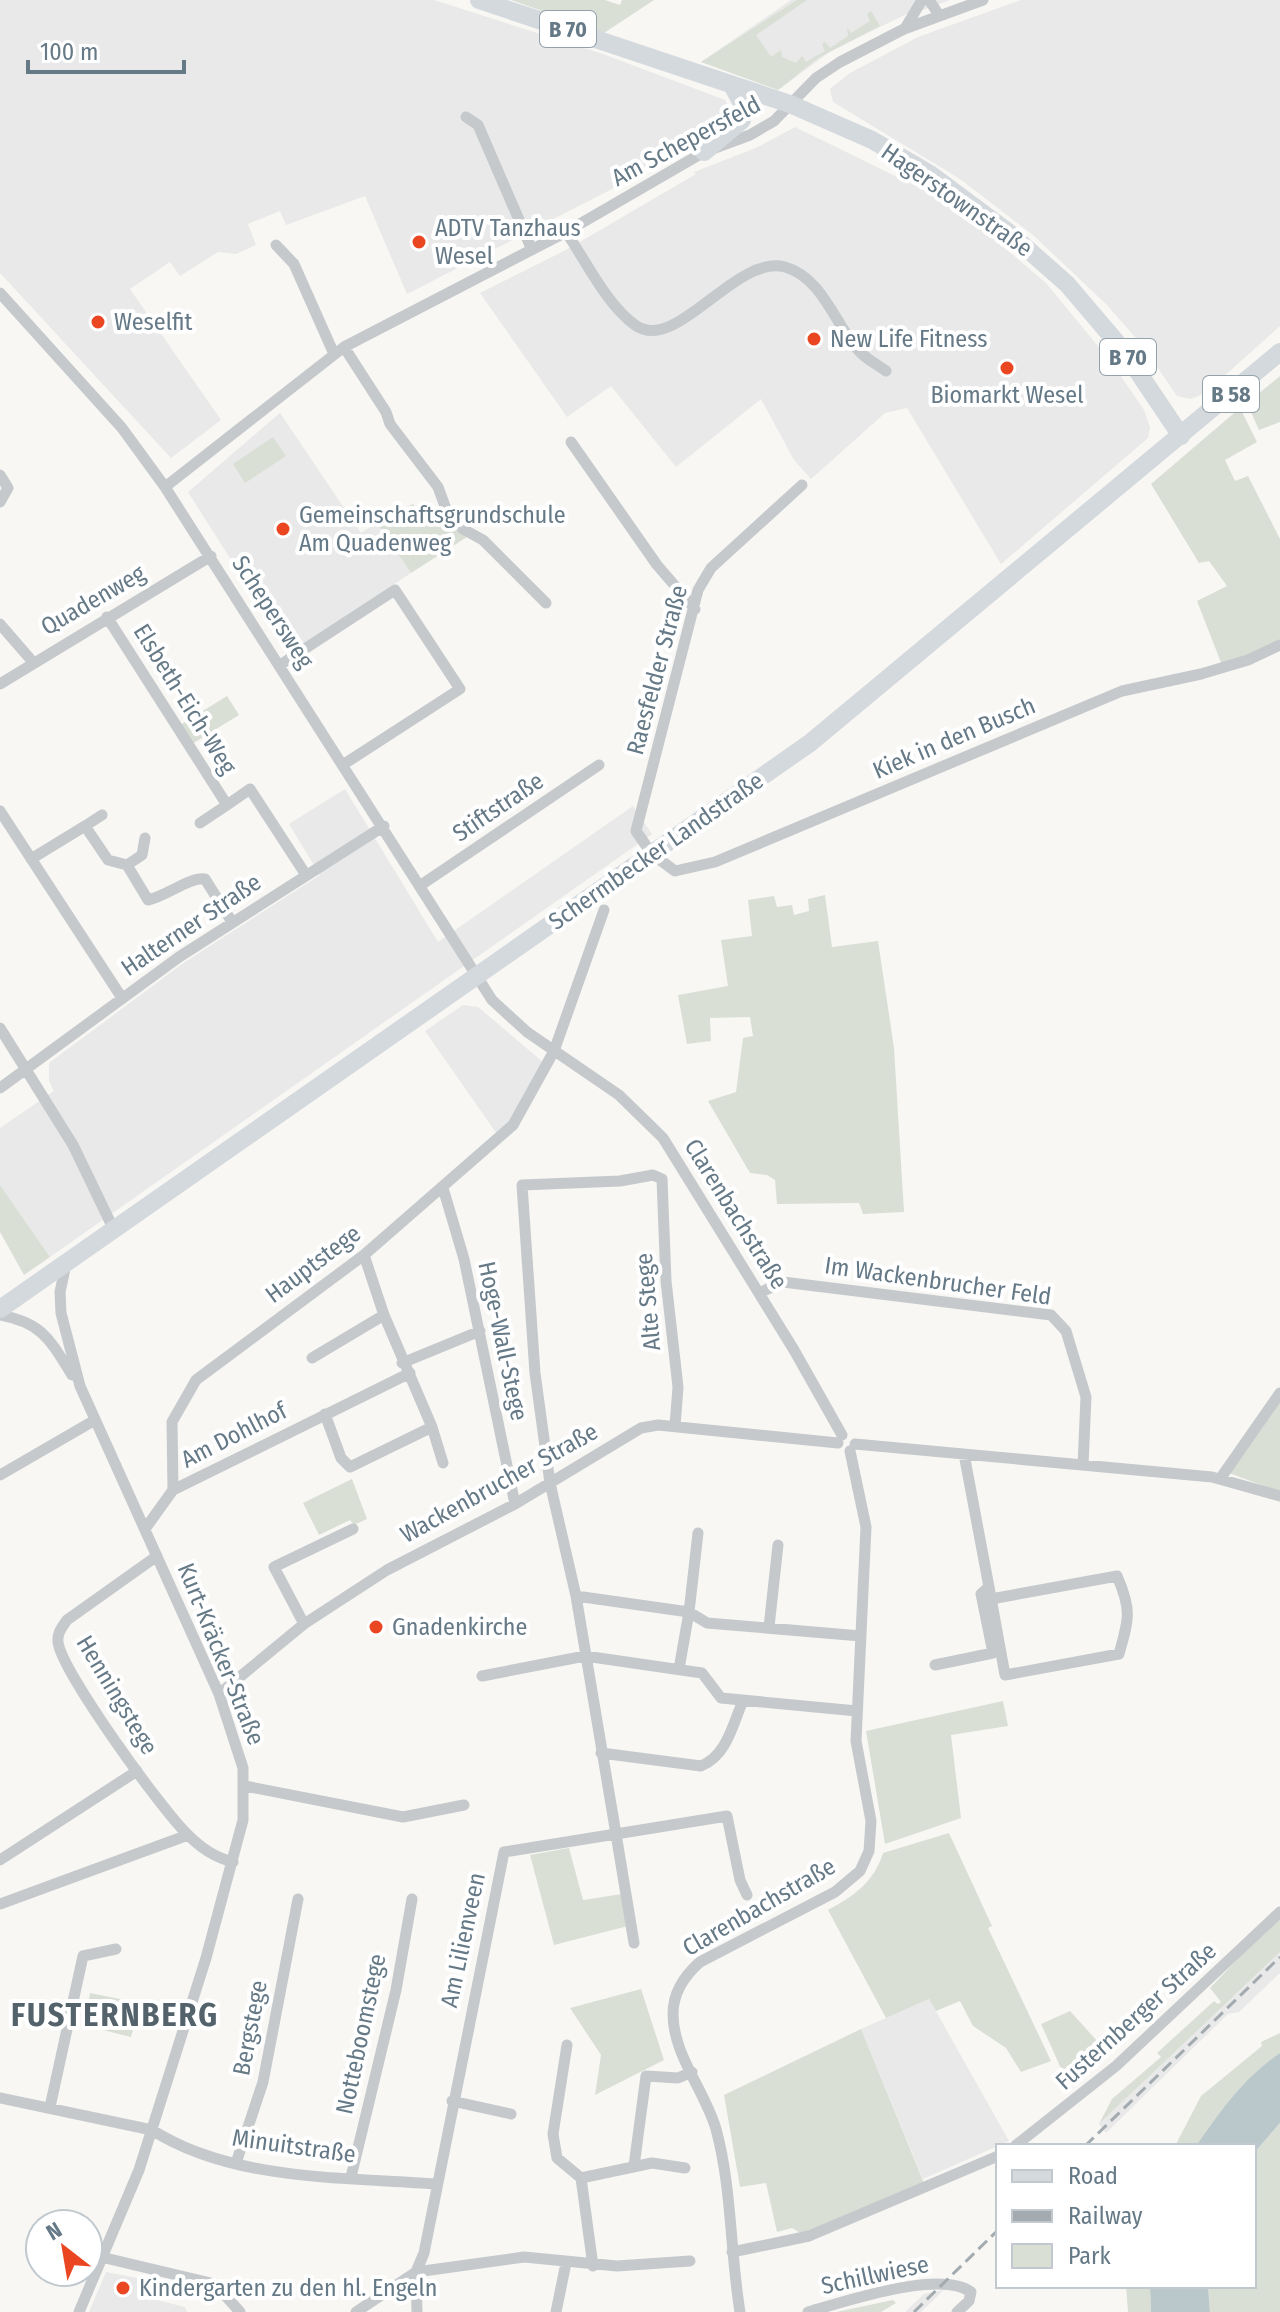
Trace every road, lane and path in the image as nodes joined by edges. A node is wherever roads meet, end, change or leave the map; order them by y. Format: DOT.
graph roads {
  1 [pos="479,0"];
  2 [pos="922,0"];
  3 [pos="929,0"];
  4 [pos="983,0"];
  5 [pos="939,15"];
  6 [pos="904,29"];
  7 [pos="733,87"];
  8 [pos="790,104"];
  9 [pos="466,117"];
  10 [pos="704,152"];
  11 [pos="566,232"];
  12 [pos="276,245"];
  13 [pos="532,250"];
  14 [pos="0,293"];
  15 [pos="339,350"];
  16 [pos="1280,352"];
  17 [pos="886,371"];
  18 [pos="1181,436"];
  19 [pos="571,442"];
  20 [pos="0,475"];
  21 [pos="802,485"];
  22 [pos="165,487"];
  23 [pos="0,502"];
  24 [pos="211,556"];
  25 [pos="546,603"];
  26 [pos="695,609"];
  27 [pos="107,617"];
  28 [pos="0,624"];
  29 [pos="1280,645"];
  30 [pos="32,661"];
  31 [pos="280,665"];
  32 [pos="0,684"];
  33 [pos="344,764"];
  34 [pos="599,765"];
  35 [pos="227,805"];
  36 [pos="0,811"];
  37 [pos="102,815"];
  38 [pos="200,823"];
  39 [pos="85,826"];
  40 [pos="384,826"];
  41 [pos="145,838"];
  42 [pos="652,854"];
  43 [pos="31,859"];
  44 [pos="127,865"];
  45 [pos="306,875"];
  46 [pos="421,885"];
  47 [pos="604,910"];
  48 [pos="232,922"];
  49 [pos="476,978"];
  50 [pos="122,998"];
  51 [pos="0,1028"];
  52 [pos="554,1051"];
  53 [pos="29,1069"];
  54 [pos="0,1088"];
  55 [pos="443,1188"];
  56 [pos="114,1230"];
  57 [pos="364,1255"];
  58 [pos="66,1264"];
  59 [pos="759,1293"];
  60 [pos="0,1312"];
  61 [pos="384,1315"];
  62 [pos="480,1331"];
  63 [pos="312,1358"];
  64 [pos="406,1368"];
  65 [pos="80,1386"];
  66 [pos="1280,1393"];
  67 [pos="319,1416"];
  68 [pos="95,1420"];
  69 [pos="675,1426"];
  70 [pos="432,1427"];
  71 [pos="840,1439"];
  72 [pos="852,1447"];
  73 [pos="964,1454"];
  74 [pos="443,1463"];
  75 [pos="1083,1465"];
  76 [pos="0,1475"];
  77 [pos="1220,1479"];
  78 [pos="550,1483"];
  79 [pos="173,1490"];
  80 [pos="1280,1496"];
  81 [pos="515,1504"];
  82 [pos="145,1529"];
  83 [pos="353,1529"];
  84 [pos="698,1533"];
  85 [pos="778,1545"];
  86 [pos="157,1556"];
  87 [pos="990,1593"];
  88 [pos="576,1596"];
  89 [pos="689,1612"];
  90 [pos="304,1624"];
  91 [pos="769,1627"];
  92 [pos="861,1636"];
  93 [pos="585,1656"];
  94 [pos="935,1665"];
  95 [pos="679,1669"];
  96 [pos="482,1676"];
  97 [pos="219,1694"];
  98 [pos="742,1703"];
  99 [pos="857,1711"];
  100 [pos="601,1753"];
  101 [pos="137,1771"];
  102 [pos="245,1786"];
  103 [pos="464,1805"];
  104 [pos="616,1834"];
  105 [pos="188,1835"];
  106 [pos="0,1860"];
  107 [pos="233,1862"];
  108 [pos="747,1895"];
  109 [pos="298,1899"];
  110 [pos="412,1899"];
  111 [pos="0,1904"];
  112 [pos="1280,1912"];
  113 [pos="634,1943"];
  114 [pos="116,1949"];
  115 [pos="567,2045"];
  116 [pos="692,2072"];
  117 [pos="0,2098"];
  118 [pos="452,2101"];
  119 [pos="50,2107"];
  120 [pos="511,2114"];
  121 [pos="152,2130"];
  122 [pos="1018,2144"];
  123 [pos="996,2157"];
  124 [pos="236,2163"];
  125 [pos="634,2166"];
  126 [pos="685,2168"];
  127 [pos="351,2177"];
  128 [pos="581,2178"];
  129 [pos="435,2184"];
  130 [pos="104,2250"];
  131 [pos="732,2252"];
  132 [pos="104,2258"];
  133 [pos="690,2261"];
  134 [pos="566,2263"];
  135 [pos="593,2266"];
  136 [pos="416,2272"];
  137 [pos="89,2288"];
  138 [pos="79,2312"];
  139 [pos="240,2312"];
  140 [pos="356,2312"];
  141 [pos="417,2312"];
  142 [pos="556,2312"];
  143 [pos="740,2312"];
  144 [pos="808,2312"];
  145 [pos="957,2312"];
  1 -- 7 [label="main road, Hagerstownstraße / B 70"];
  2 -- 6 [label="street"];
  3 -- 5 [label="street"];
  4 -- 5 [label="street, Am Schepersfeld"];
  5 -- 6 [label="street, Am Schepersfeld"];
  6 -- 8 [label="street, Am Schepersfeld"];
  7 -- 8 [label="main road, Hagerstownstraße / B 70"];
  7 -- 10 [label="main road"];
  8 -- 10 [label="street, Am Schepersfeld"];
  8 -- 18 [label="main road, Hagerstownstraße / B 70"];
  9 -- 13 [label="street"];
  10 -- 11 [label="street, Am Schepersfeld"];
  11 -- 13 [label="street, Am Schepersfeld"];
  11 -- 17 [label="street"];
  12 -- 15 [label="street"];
  13 -- 15 [label="street, Am Schepersfeld"];
  14 -- 22 [label="street, Schepersweg"];
  15 -- 22 [label="street, Am Schepersfeld"];
  15 -- 25 [label="street"];
  16 -- 18 [label="main road, Schermbecker Landstraße / B 58"];
  18 -- 42 [label="main road, Schermbecker Landstraße"];
  19 -- 26 [label="street"];
  20 -- 23 [label="street"];
  21 -- 26 [label="street, Raesfelder Straße"];
  22 -- 24 [label="street, Schepersweg"];
  24 -- 27 [label="street, Quadenweg"];
  24 -- 31 [label="street, Schepersweg"];
  26 -- 42 [label="street, Raesfelder Straße"];
  27 -- 30 [label="street, Quadenweg"];
  27 -- 35 [label="street, Elsbeth-Eich-Weg"];
  28 -- 30 [label="street"];
  29 -- 42 [label="street, Kiek in den Busch"];
  30 -- 32 [label="street, Quadenweg"];
  31 -- 33 [label="street, Schepersweg"];
  31 -- 33 [label="street"];
  33 -- 40 [label="street, Schepersweg"];
  34 -- 46 [label="street, Stiftstraße"];
  35 -- 38 [label="street, Elsbeth-Eich-Weg"];
  35 -- 45 [label="street, Elsbeth-Eich-Weg"];
  36 -- 43 [label="street"];
  37 -- 39 [label="street"];
  39 -- 43 [label="street"];
  39 -- 44 [label="street"];
  40 -- 45 [label="street, Halterner Straße"];
  40 -- 46 [label="street, Schepersweg"];
  41 -- 44 [label="street"];
  42 -- 49 [label="main road, Schermbecker Landstraße"];
  43 -- 50 [label="street"];
  44 -- 48 [label="street"];
  45 -- 48 [label="street, Halterner Straße"];
  46 -- 49 [label="street, Schepersweg"];
  47 -- 52 [label="street"];
  48 -- 50 [label="street, Halterner Straße"];
  49 -- 52 [label="street, Clarenbachstraße"];
  49 -- 56 [label="main road, Schermbecker Landstraße"];
  50 -- 53 [label="street, Halterner Straße"];
  51 -- 53 [label="street"];
  52 -- 55 [label="street, Hauptstege"];
  52 -- 59 [label="street, Clarenbachstraße"];
  53 -- 54 [label="street, Halterner Straße"];
  53 -- 56 [label="street"];
  55 -- 57 [label="street, Hauptstege"];
  55 -- 62 [label="street, Hoge-Wall-Stege"];
  56 -- 58 [label="main road, Schermbecker Landstraße"];
  57 -- 61 [label="street"];
  57 -- 79 [label="street, Hauptstege"];
  58 -- 60 [label="main road, Schermbecker Landstraße"];
  58 -- 65 [label="street, Kurt-Kräcker-Straße"];
  59 -- 71 [label="street, Clarenbachstraße"];
  59 -- 75 [label="street, Im Wackenbrucher Feld"];
  60 -- 65 [label="street, Kurt-Kräcker-Straße"];
  61 -- 63 [label="street"];
  61 -- 64 [label="street"];
  62 -- 64 [label="street, Am Dohlhof"];
  62 -- 81 [label="street, Hoge-Wall-Stege"];
  64 -- 67 [label="street, Am Dohlhof"];
  64 -- 70 [label="street"];
  65 -- 68 [label="street, Kurt-Kräcker-Straße"];
  66 -- 77 [label="street"];
  67 -- 70 [label="street"];
  67 -- 79 [label="street, Am Dohlhof"];
  68 -- 76 [label="street"];
  68 -- 82 [label="street, Kurt-Kräcker-Straße"];
  69 -- 71 [label="street, Wackenbrucher Straße"];
  69 -- 78 [label="street, Wackenbrucher Straße"];
  69 -- 78 [label="street, Alte Stege"];
  70 -- 74 [label="street"];
  71 -- 72 [label="street, Clarenbachstraße"];
  72 -- 73 [label="street"];
  72 -- 92 [label="street, Clarenbachstraße"];
  73 -- 75 [label="street"];
  73 -- 87 [label="street"];
  75 -- 77 [label="street"];
  77 -- 80 [label="street"];
  78 -- 81 [label="street, Wackenbrucher Straße"];
  78 -- 88 [label="street"];
  79 -- 82 [label="street"];
  81 -- 90 [label="street, Wackenbrucher Straße"];
  82 -- 86 [label="street, Kurt-Kräcker-Straße"];
  83 -- 90 [label="street"];
  84 -- 89 [label="street"];
  85 -- 91 [label="street"];
  86 -- 97 [label="street, Kurt-Kräcker-Straße"];
  86 -- 101 [label="street, Henningstege"];
  87 -- 87 [label="street"];
  87 -- 94 [label="street"];
  88 -- 89 [label="street"];
  88 -- 93 [label="street"];
  89 -- 91 [label="street"];
  89 -- 95 [label="street"];
  90 -- 97 [label="street, Wackenbrucher Straße"];
  91 -- 92 [label="street"];
  92 -- 99 [label="street, Clarenbachstraße"];
  93 -- 95 [label="street"];
  93 -- 96 [label="street"];
  93 -- 100 [label="street"];
  95 -- 98 [label="street"];
  97 -- 102 [label="street, Kurt-Kräcker-Straße"];
  98 -- 99 [label="street"];
  98 -- 100 [label="street"];
  99 -- 116 [label="street, Clarenbachstraße"];
  100 -- 104 [label="street"];
  101 -- 105 [label="street, Henningstege"];
  101 -- 106 [label="street"];
  102 -- 103 [label="street"];
  102 -- 107 [label="street, Kurt-Kräcker-Straße"];
  104 -- 108 [label="street, Am Lilienveen"];
  104 -- 113 [label="street"];
  104 -- 118 [label="street, Am Lilienveen"];
  105 -- 107 [label="street, Henningstege"];
  105 -- 111 [label="street"];
  107 -- 121 [label="street, Kurt-Kräcker-Straße"];
  109 -- 124 [label="street, Bergstege"];
  110 -- 127 [label="street, Notteboomstege"];
  112 -- 122 [label="street, Fusternberger Straße"];
  114 -- 119 [label="street"];
  115 -- 128 [label="street"];
  116 -- 125 [label="street"];
  116 -- 131 [label="street, Clarenbachstraße"];
  117 -- 119 [label="street, Minuitstraße"];
  118 -- 120 [label="street"];
  118 -- 129 [label="street, Am Lilienveen"];
  119 -- 121 [label="street, Minuitstraße"];
  121 -- 124 [label="street, Minuitstraße"];
  121 -- 130 [label="street, Kurt-Kräcker-Straße"];
  123 -- 131 [label="street"];
  124 -- 127 [label="street, Minuitstraße"];
  125 -- 126 [label="street"];
  125 -- 128 [label="street"];
  127 -- 129 [label="street, Minuitstraße"];
  128 -- 135 [label="street"];
  129 -- 136 [label="street, Am Lilienveen"];
  131 -- 143 [label="street, Clarenbachstraße"];
  132 -- 139 [label="street"];
  133 -- 135 [label="street"];
  134 -- 135 [label="street"];
  134 -- 136 [label="street"];
  134 -- 142 [label="street"];
  136 -- 140 [label="street"];
  136 -- 141 [label="street, Am Lilienveen"];
  137 -- 138 [label="street, Kurt-Kräcker-Straße"];
  144 -- 145 [label="street, Schillwiese"];
}
